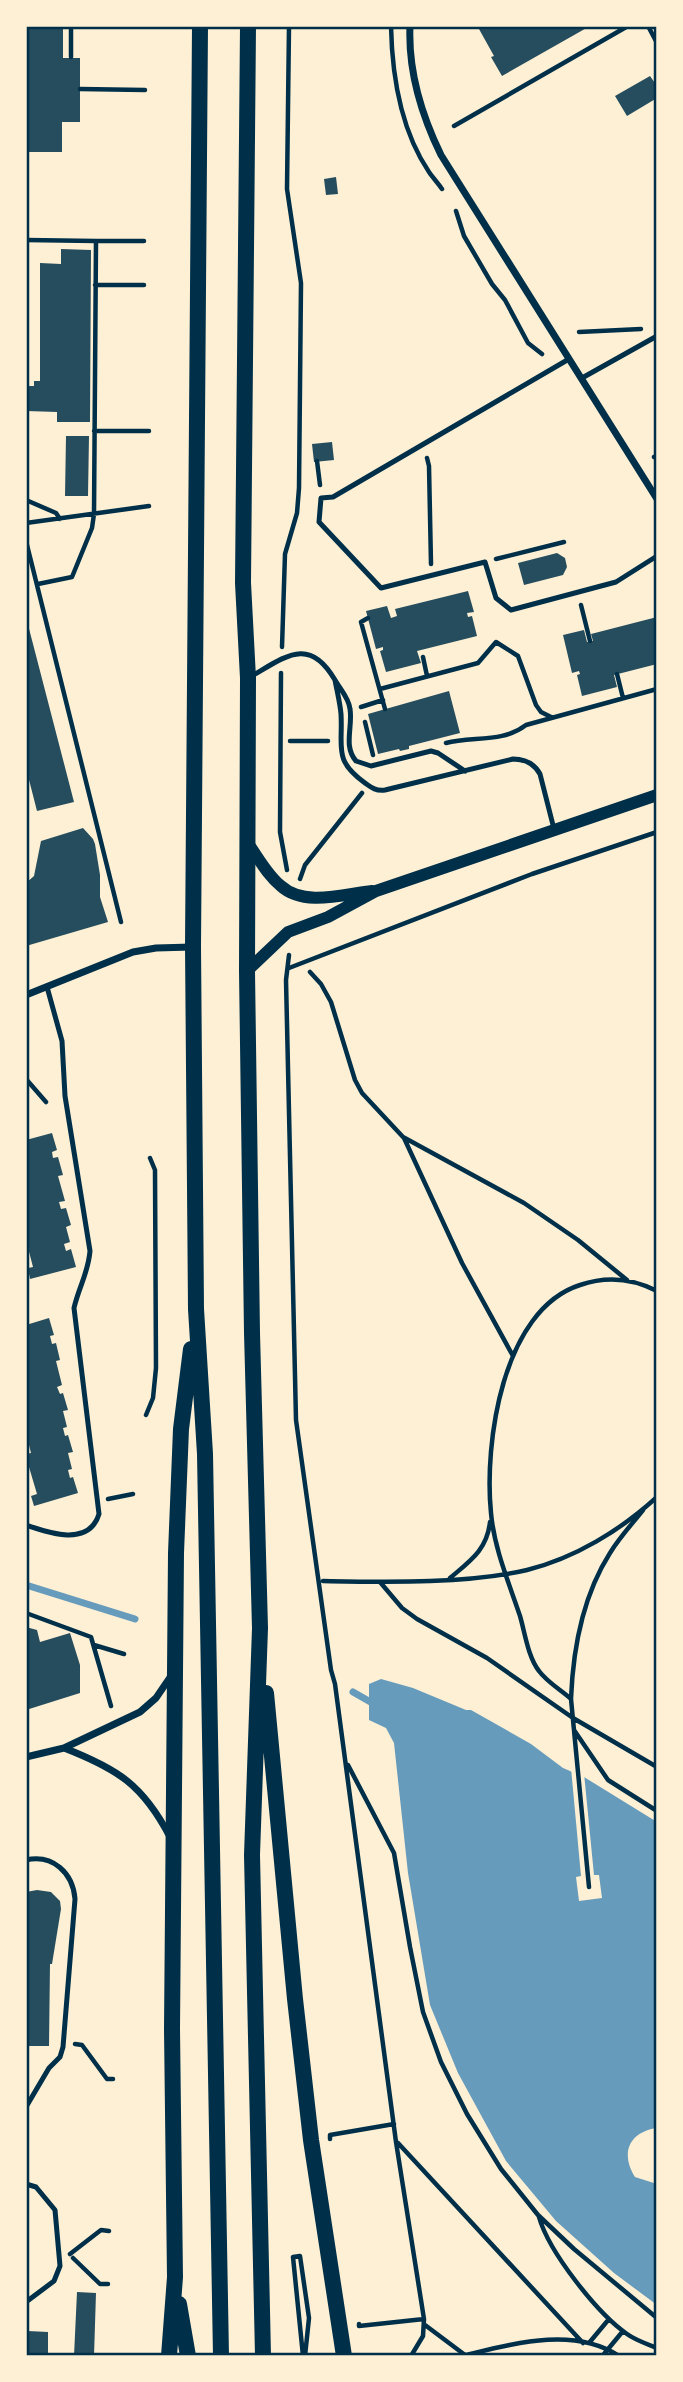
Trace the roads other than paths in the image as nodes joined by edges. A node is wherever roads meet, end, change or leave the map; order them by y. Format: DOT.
graph roads {
  1 [pos="200,26"];
  2 [pos="248,26"];
  3 [pos="410,26"];
  4 [pos="657,336"];
  5 [pos="570,359"];
  6 [pos="582,378"];
  7 [pos="657,499"];
  8 [pos="657,556"];
  9 [pos="248,678"];
  10 [pos="335,680"];
  11 [pos="465,771"];
  12 [pos="657,795"];
  13 [pos="554,830"];
  14 [pos="247,842"];
  15 [pos="376,891"];
  16 [pos="193,947"];
  17 [pos="247,971"];
  18 [pos="47,987"];
  19 [pos="26,995"];
  20 [pos="196,1309"];
  21 [pos="26,1525"];
  22 [pos="260,1628"];
  23 [pos="175,1670"];
  24 [pos="64,1748"];
  25 [pos="26,1757"];
  26 [pos="173,1843"];
  27 [pos="26,1860"];
  28 [pos="26,2106"];
  29 [pos="26,2184"];
  30 [pos="175,2277"];
  31 [pos="26,2302"];
  32 [pos="343,2352"];
  33 [pos="169,2356"];
  34 [pos="188,2356"];
  35 [pos="221,2356"];
  36 [pos="263,2356"];
  1 -- 16 [label="main road"];
  2 -- 9 [label="main road"];
  3 -- 5 [label="street"];
  4 -- 6 [label="lane"];
  5 -- 6 [label="street"];
  5 -- 8 [label="lane"];
  6 -- 7 [label="street"];
  9 -- 10 [label="lane"];
  9 -- 14 [label="main road"];
  10 -- 11 [label="lane"];
  10 -- 11 [label="lane"];
  11 -- 13 [label="lane"];
  12 -- 13 [label="street"];
  13 -- 15 [label="street"];
  14 -- 15 [label="street"];
  14 -- 17 [label="main road"];
  15 -- 17 [label="street"];
  16 -- 18 [label="street"];
  16 -- 20 [label="main road"];
  17 -- 22 [label="main road"];
  18 -- 19 [label="street"];
  18 -- 21 [label="lane"];
  20 -- 23 [label="main road"];
  20 -- 35 [label="main road"];
  22 -- 32 [label="main road"];
  22 -- 36 [label="main road"];
  23 -- 24 [label="street"];
  23 -- 26 [label="main road"];
  24 -- 25 [label="street"];
  24 -- 26 [label="street"];
  26 -- 30 [label="main road"];
  27 -- 28 [label="lane"];
  29 -- 31 [label="lane"];
  30 -- 33 [label="main road"];
  30 -- 34 [label="main road"];
}
